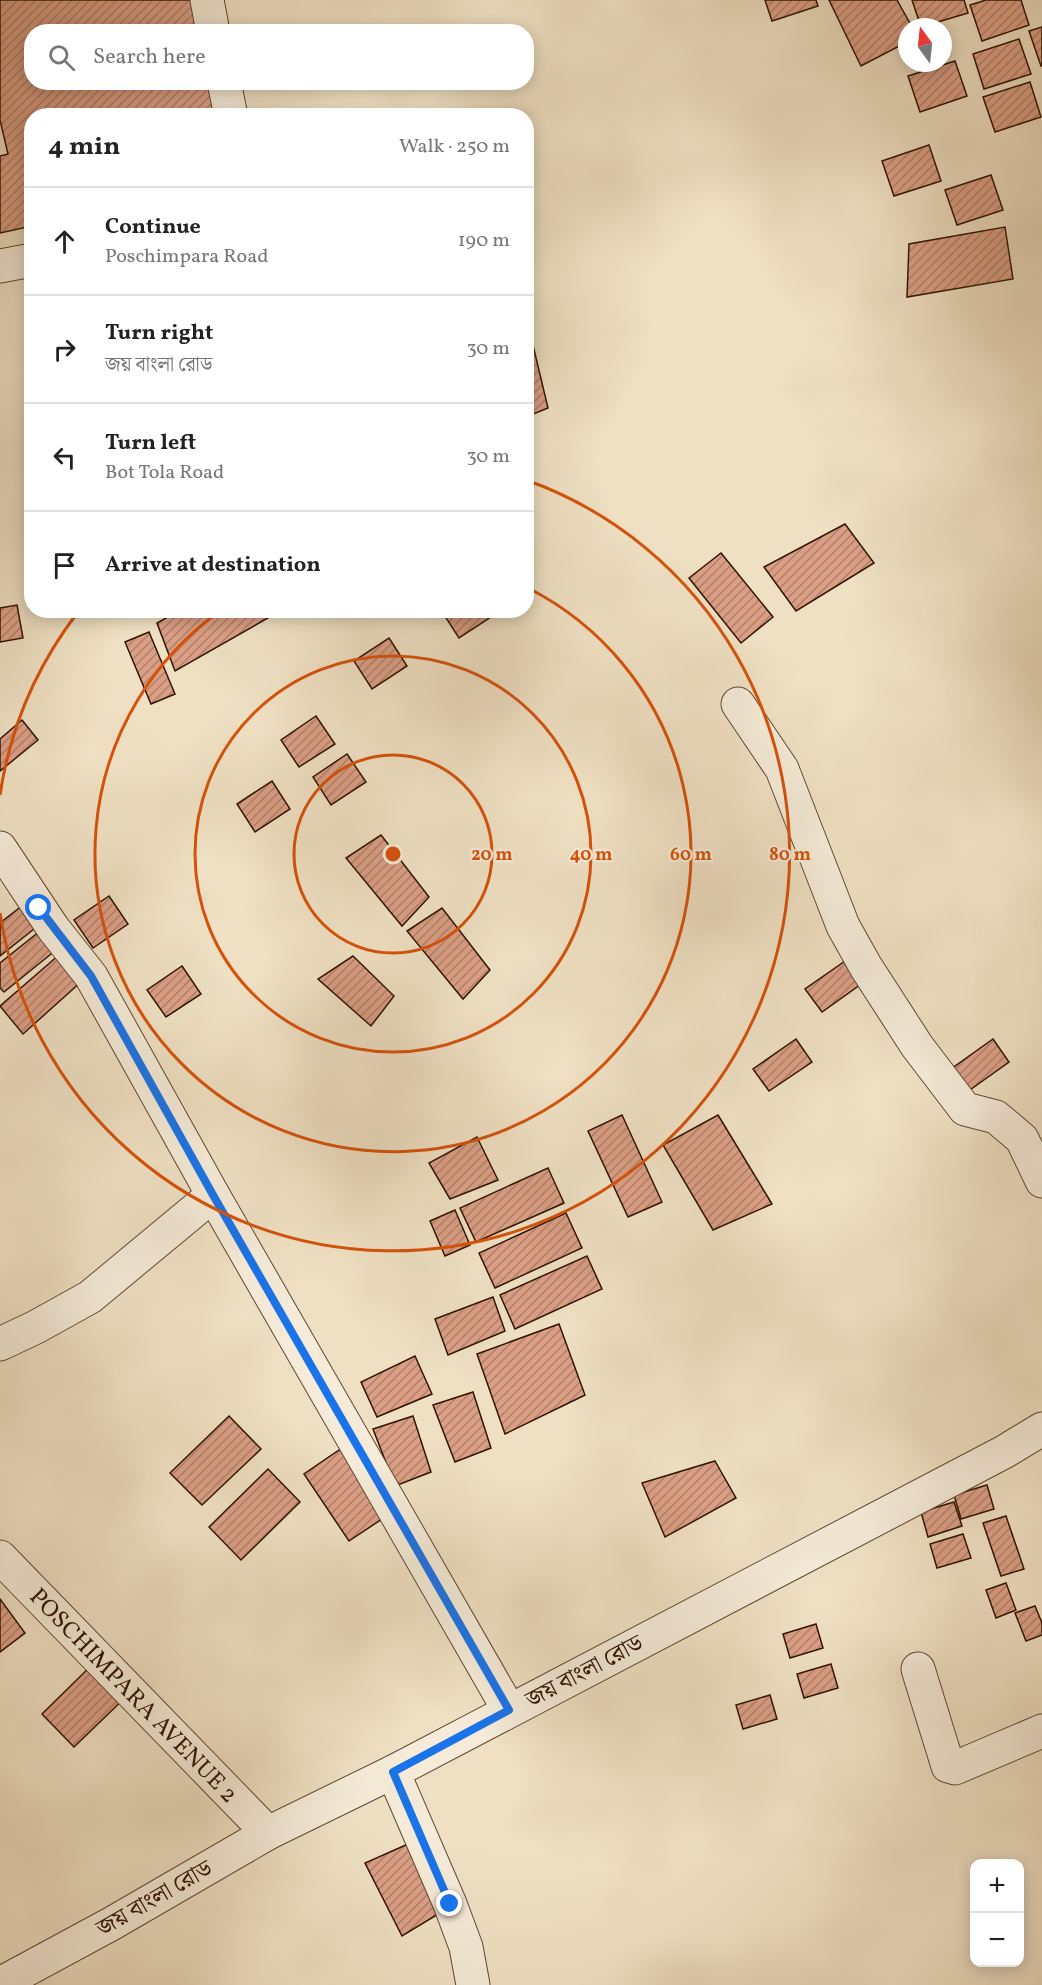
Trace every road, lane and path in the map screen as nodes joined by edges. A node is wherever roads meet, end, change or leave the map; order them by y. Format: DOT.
graph roads {
  1 [pos="207,0"];
  2 [pos="212,24"];
  3 [pos="226,90"];
  4 [pos="229,108"];
  5 [pos="24,262"];
  6 [pos="0,267"];
  7 [pos="738,704"];
  8 [pos="0,848"];
  9 [pos="1042,1180"];
  10 [pos="213,1195"];
  11 [pos="0,1344"];
  12 [pos="1042,1429"];
  13 [pos="0,1557"];
  14 [pos="918,1669"];
  15 [pos="509,1710"];
  16 [pos="1042,1731"];
  17 [pos="393,1772"];
  18 [pos="268,1833"];
  19 [pos="0,1984"];
  20 [pos="472,1985"];
  1 -- 2 [label="street"];
  3 -- 4 [label="street"];
  5 -- 6 [label="street"];
  7 -- 9 [label="street"];
  8 -- 10 [label="street"];
  10 -- 11 [label="street"];
  10 -- 15 [label="street"];
  12 -- 15 [label="street, জয় বাংলা রোড"];
  13 -- 18 [label="street, POSCHIMPARA AVENUE 2"];
  14 -- 16 [label="street"];
  15 -- 17 [label="street, জয় বাংলা রোড"];
  17 -- 18 [label="street, জয় বাংলা রোড"];
  17 -- 20 [label="street"];
  18 -- 19 [label="street, জয় বাংলা রোড"];
}
